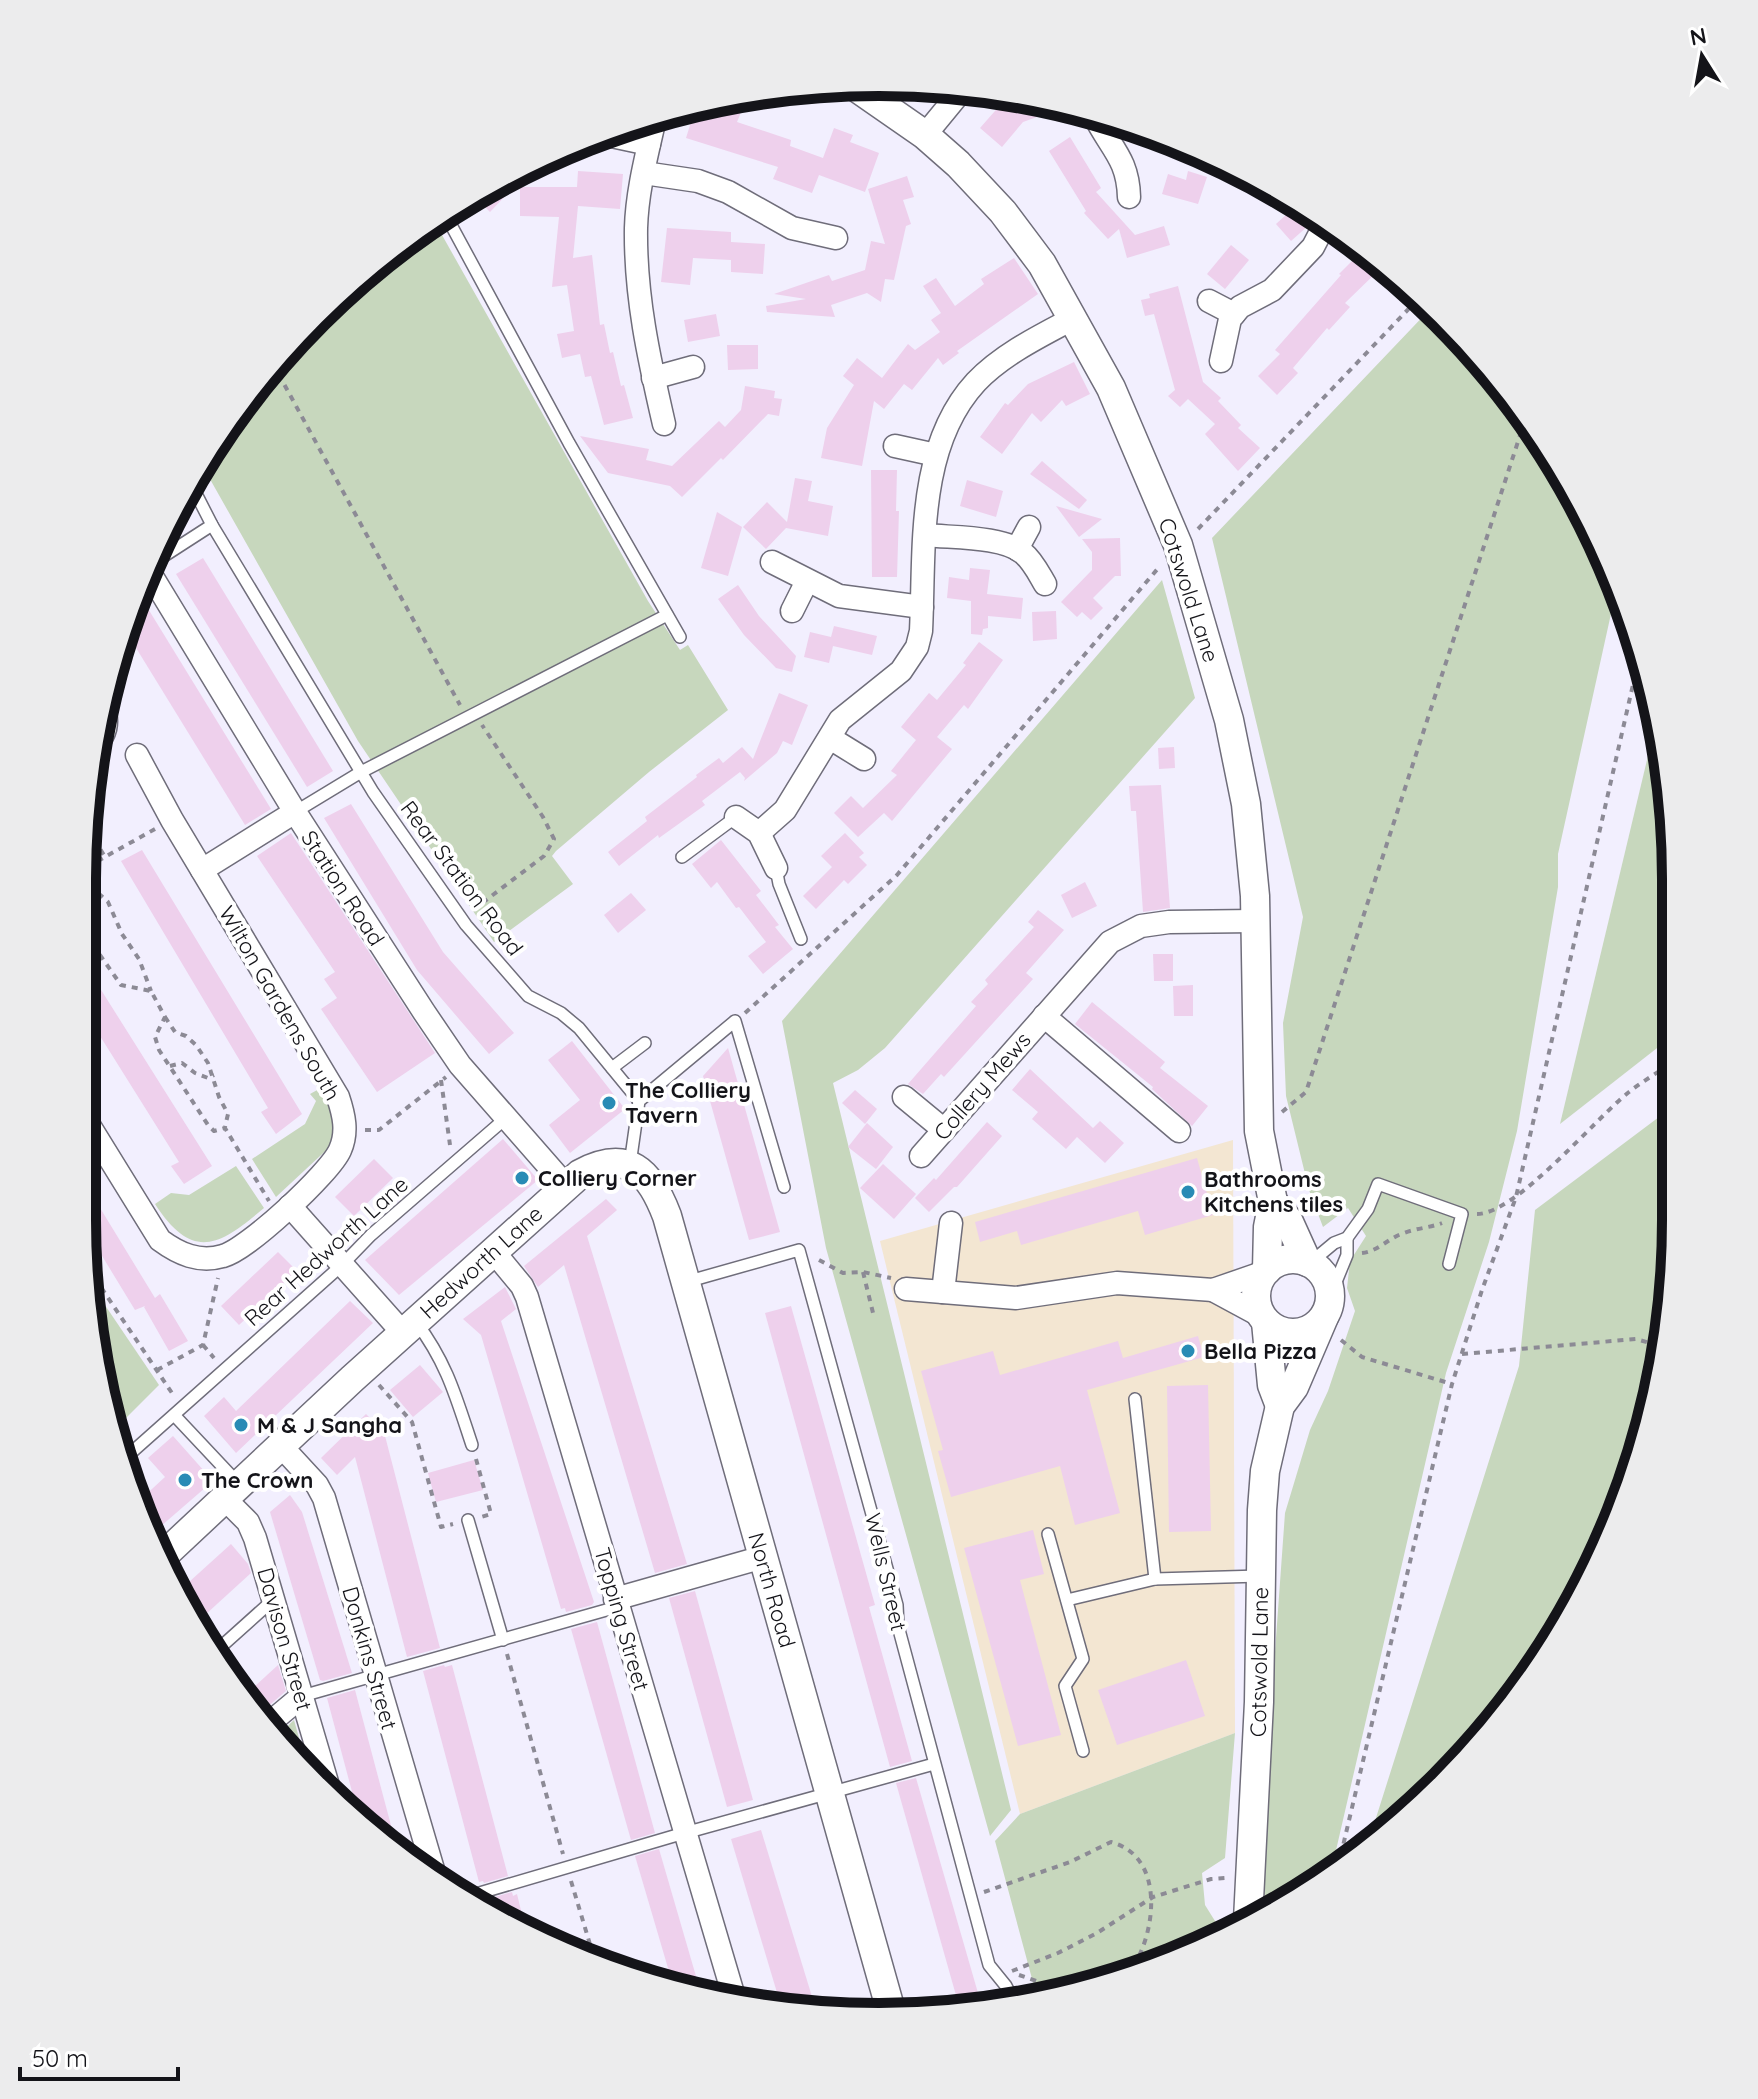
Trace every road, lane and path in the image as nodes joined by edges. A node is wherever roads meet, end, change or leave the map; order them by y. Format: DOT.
graph roads {
  1 [pos="869,96"];
  2 [pos="954,100"];
  3 [pos="1103,129"];
  4 [pos="652,130"];
  5 [pos="925,135"];
  6 [pos="625,139"];
  7 [pos="649,144"];
  8 [pos="644,173"];
  9 [pos="1129,197"];
  10 [pos="450,224"];
  11 [pos="1320,233"];
  12 [pos="836,238"];
  13 [pos="1209,301"];
  14 [pos="1412,306"];
  15 [pos="1234,314"];
  16 [pos="1074,318"];
  17 [pos="1221,361"];
  18 [pos="693,367"];
  19 [pos="280,376"];
  20 [pos="653,378"];
  21 [pos="664,424"];
  22 [pos="1521,432"];
  23 [pos="895,446"];
  24 [pos="936,455"];
  25 [pos="197,495"];
  26 [pos="212,525"];
  27 [pos="1029,527"];
  28 [pos="926,535"];
  29 [pos="1178,545"];
  30 [pos="1017,549"];
  31 [pos="166,556"];
  32 [pos="772,562"];
  33 [pos="156,579"];
  34 [pos="807,581"];
  35 [pos="1045,584"];
  36 [pos="922,607"];
  37 [pos="792,611"];
  38 [pos="667,615"];
  39 [pos="680,637"];
  40 [pos="1635,676"];
  41 [pos="471,715"];
  42 [pos="830,738"];
  43 [pos="137,755"];
  44 [pos="864,759"];
  45 [pos="361,772"];
  46 [pos="295,812"];
  47 [pos="736,817"];
  48 [pos="172,820"];
  49 [pos="759,833"];
  50 [pos="97,844"];
  51 [pos="105,857"];
  52 [pos="682,857"];
  53 [pos="97,862"];
  54 [pos="776,868"];
  55 [pos="202,870"];
  56 [pos="96,892"];
  57 [pos="461,918"];
  58 [pos="1255,921"];
  59 [pos="801,939"];
  60 [pos="96,949"];
  61 [pos="151,991"];
  62 [pos="1044,1016"];
  63 [pos="165,1017"];
  64 [pos="735,1021"];
  65 [pos="645,1043"];
  66 [pos="460,1065"];
  67 [pos="169,1066"];
  68 [pos="612,1068"];
  69 [pos="1662,1070"];
  70 [pos="214,1075"];
  71 [pos="441,1080"];
  72 [pos="904,1097"];
  73 [pos="639,1101"];
  74 [pos="506,1118"];
  75 [pos="225,1128"];
  76 [pos="345,1129"];
  77 [pos="944,1130"];
  78 [pos="1179,1131"];
  79 [pos="1259,1131"];
  80 [pos="96,1136"];
  81 [pos="921,1156"];
  82 [pos="452,1164"];
  83 [pos="637,1169"];
  84 [pos="566,1186"];
  85 [pos="784,1187"];
  86 [pos="1516,1197"];
  87 [pos="1273,1202"];
  88 [pos="284,1211"];
  89 [pos="1462,1214"];
  90 [pos="951,1223"];
  91 [pos="1347,1238"];
  92 [pos="799,1250"];
  93 [pos="493,1251"];
  94 [pos="1347,1255"];
  95 [pos="223,1256"];
  96 [pos="1309,1262"];
  97 [pos="1449,1264"];
  98 [pos="342,1265"];
  99 [pos="1266,1271"];
  100 [pos="863,1272"];
  101 [pos="685,1282"];
  102 [pos="99,1285"];
  103 [pos="906,1289"];
  104 [pos="1213,1290"];
  105 [pos="943,1292"];
  106 [pos="1327,1306"];
  107 [pos="874,1317"];
  108 [pos="1264,1319"];
  109 [pos="409,1327"];
  110 [pos="1652,1344"];
  111 [pos="1462,1354"];
  112 [pos="364,1368"];
  113 [pos="157,1370"];
  114 [pos="1452,1384"];
  115 [pos="1135,1399"];
  116 [pos="1280,1406"];
  117 [pos="179,1412"];
  118 [pos="472,1445"];
  119 [pos="281,1446"];
  120 [pos="132,1453"];
  121 [pos="232,1491"];
  122 [pos="468,1520"];
  123 [pos="1048,1534"];
  124 [pos="170,1550"];
  125 [pos="763,1557"];
  126 [pos="1261,1576"];
  127 [pos="1155,1579"];
  128 [pos="274,1600"];
  129 [pos="1067,1600"];
  130 [pos="616,1603"];
  131 [pos="503,1640"];
  132 [pos="222,1646"];
  133 [pos="375,1676"];
  134 [pos="302,1696"];
  135 [pos="275,1718"];
  136 [pos="1083,1751"];
  137 [pos="934,1764"];
  138 [pos="324,1773"];
  139 [pos="829,1794"];
  140 [pos="685,1833"];
  141 [pos="1342,1851"];
  142 [pos="431,1861"];
  143 [pos="567,1868"];
  144 [pos="1251,1876"];
  145 [pos="479,1893"];
  146 [pos="970,1897"];
  147 [pos="1153,1897"];
  148 [pos="1249,1909"];
  149 [pos="591,1947"];
  150 [pos="1135,1960"];
  151 [pos="1046,1985"];
  152 [pos="732,1989"];
  153 [pos="1009,1992"];
  154 [pos="889,2003"];
  1 -- 5 [label="street, Cotswold Lane"];
  2 -- 5 [label="street"];
  3 -- 9 [label="street"];
  4 -- 7 [label="street"];
  5 -- 16 [label="street, Cotswold Lane"];
  6 -- 7 [label="street"];
  7 -- 8 [label="street"];
  8 -- 12 [label="street"];
  8 -- 20 [label="street"];
  10 -- 38 [label="lane"];
  11 -- 15 [label="street"];
  13 -- 15 [label="street"];
  14 -- 29 [label="path"];
  15 -- 17 [label="street"];
  16 -- 24 [label="street"];
  16 -- 29 [label="street, Cotswold Lane"];
  18 -- 20 [label="street"];
  19 -- 41 [label="path"];
  20 -- 21 [label="street"];
  22 -- 79 [label="path"];
  23 -- 24 [label="street"];
  24 -- 28 [label="street"];
  25 -- 26 [label="lane, Rear Station Road"];
  26 -- 31 [label="lane"];
  26 -- 45 [label="lane, Rear Station Road"];
  27 -- 30 [label="street"];
  28 -- 30 [label="street"];
  28 -- 36 [label="street"];
  29 -- 58 [label="street, Cotswold Lane"];
  29 -- 64 [label="path"];
  30 -- 35 [label="street"];
  32 -- 34 [label="street"];
  33 -- 46 [label="street, Station Road"];
  34 -- 36 [label="street"];
  34 -- 37 [label="street"];
  36 -- 42 [label="street"];
  38 -- 39 [label="lane"];
  38 -- 41 [label="lane"];
  40 -- 86 [label="path"];
  41 -- 45 [label="lane"];
  41 -- 57 [label="path"];
  42 -- 44 [label="street"];
  42 -- 49 [label="street"];
  43 -- 48 [label="street, Wilton Gardens South"];
  45 -- 46 [label="lane"];
  45 -- 57 [label="lane, Rear Station Road"];
  46 -- 55 [label="street"];
  46 -- 66 [label="street, Station Road"];
  47 -- 49 [label="street"];
  47 -- 52 [label="lane"];
  48 -- 51 [label="path"];
  48 -- 55 [label="street, Wilton Gardens South"];
  49 -- 54 [label="street"];
  50 -- 51 [label="path"];
  51 -- 53 [label="path"];
  54 -- 59 [label="lane"];
  55 -- 76 [label="street, Wilton Gardens South"];
  56 -- 61 [label="path"];
  57 -- 68 [label="lane, Rear Station Road"];
  58 -- 62 [label="street, Collery Mews"];
  58 -- 79 [label="street, Cotswold Lane"];
  60 -- 61 [label="path"];
  61 -- 63 [label="path"];
  62 -- 77 [label="street, Collery Mews"];
  62 -- 78 [label="street, Collery Mews"];
  63 -- 67 [label="path"];
  63 -- 70 [label="path"];
  64 -- 73 [label="lane"];
  64 -- 85 [label="lane"];
  65 -- 68 [label="lane"];
  66 -- 71 [label="path"];
  66 -- 74 [label="street, Station Road"];
  67 -- 70 [label="path"];
  67 -- 75 [label="path"];
  68 -- 73 [label="lane, Rear Station Road"];
  69 -- 86 [label="path"];
  70 -- 75 [label="path"];
  71 -- 76 [label="path"];
  71 -- 82 [label="path"];
  72 -- 77 [label="street"];
  73 -- 83 [label="lane"];
  74 -- 82 [label="lane, Rear Hedworth Lane"];
  74 -- 84 [label="street, Station Road"];
  75 -- 88 [label="path"];
  76 -- 88 [label="street, Wilton Gardens South"];
  77 -- 81 [label="street, Collery Mews"];
  79 -- 87 [label="street, Cotswold Lane"];
  80 -- 95 [label="street"];
  82 -- 98 [label="lane, Rear Hedworth Lane"];
  83 -- 84 [label="street, Hedworth Lane"];
  83 -- 101 [label="street, North Road"];
  84 -- 93 [label="street, Hedworth Lane"];
  86 -- 89 [label="path"];
  86 -- 111 [label="path"];
  87 -- 96 [label="street, Cotswold Lane"];
  87 -- 99 [label="street, Cotswold Lane"];
  88 -- 95 [label="street, Wilton Gardens South"];
  88 -- 98 [label="street, Hedworth Lane"];
  89 -- 91 [label="lane"];
  89 -- 94 [label="path"];
  89 -- 97 [label="lane"];
  90 -- 105 [label="street"];
  91 -- 94 [label="lane"];
  91 -- 96 [label="lane"];
  92 -- 100 [label="path"];
  92 -- 101 [label="lane"];
  92 -- 137 [label="lane, Wells Street"];
  93 -- 109 [label="street, Hedworth Lane"];
  93 -- 130 [label="street, Topping Street"];
  94 -- 106 [label="lane"];
  95 -- 113 [label="path"];
  96 -- 99 [label="street"];
  96 -- 106 [label="street"];
  98 -- 109 [label="street, Hedworth Lane"];
  98 -- 117 [label="lane, Rear Hedworth Lane"];
  99 -- 104 [label="street"];
  99 -- 108 [label="street"];
  100 -- 103 [label="path"];
  100 -- 107 [label="path"];
  101 -- 125 [label="street, North Road"];
  102 -- 113 [label="path"];
  103 -- 105 [label="street"];
  104 -- 105 [label="street"];
  104 -- 108 [label="street"];
  106 -- 108 [label="street"];
  106 -- 114 [label="path"];
  106 -- 116 [label="street, Cotswold Lane"];
  108 -- 116 [label="street, Cotswold Lane"];
  109 -- 112 [label="street, Hedworth Lane"];
  109 -- 118 [label="lane"];
  110 -- 111 [label="path"];
  111 -- 114 [label="path"];
  112 -- 119 [label="street, Hedworth Lane"];
  112 -- 122 [label="path"];
  113 -- 117 [label="path"];
  114 -- 141 [label="path"];
  115 -- 127 [label="lane"];
  116 -- 126 [label="street, Cotswold Lane"];
  117 -- 120 [label="lane, Rear Hedworth Lane"];
  117 -- 121 [label="lane"];
  118 -- 122 [label="path"];
  119 -- 121 [label="street, Hedworth Lane"];
  119 -- 133 [label="street, Donkins Street"];
  121 -- 124 [label="street, Hedworth Lane"];
  121 -- 128 [label="street, Davison Street"];
  122 -- 131 [label="lane"];
  123 -- 129 [label="lane"];
  125 -- 130 [label="street"];
  125 -- 139 [label="street, North Road"];
  126 -- 127 [label="lane"];
  126 -- 144 [label="street, Cotswold Lane"];
  127 -- 129 [label="lane"];
  128 -- 132 [label="lane"];
  128 -- 134 [label="street, Davison Street"];
  129 -- 136 [label="lane"];
  130 -- 131 [label="lane"];
  130 -- 140 [label="street, Topping Street"];
  131 -- 133 [label="lane"];
  131 -- 143 [label="path"];
  133 -- 134 [label="lane"];
  133 -- 142 [label="street, Donkins Street"];
  134 -- 135 [label="street"];
  134 -- 138 [label="street, Davison Street"];
  137 -- 139 [label="lane"];
  137 -- 146 [label="lane, Wells Street"];
  139 -- 140 [label="lane"];
  139 -- 154 [label="street, North Road"];
  140 -- 143 [label="lane"];
  140 -- 152 [label="street, Topping Street"];
  143 -- 145 [label="lane"];
  143 -- 149 [label="path"];
  144 -- 147 [label="path"];
  144 -- 148 [label="street, Cotswold Lane"];
  146 -- 147 [label="path"];
  146 -- 153 [label="lane, Wells Street"];
  147 -- 150 [label="path"];
  147 -- 151 [label="path"];
}
